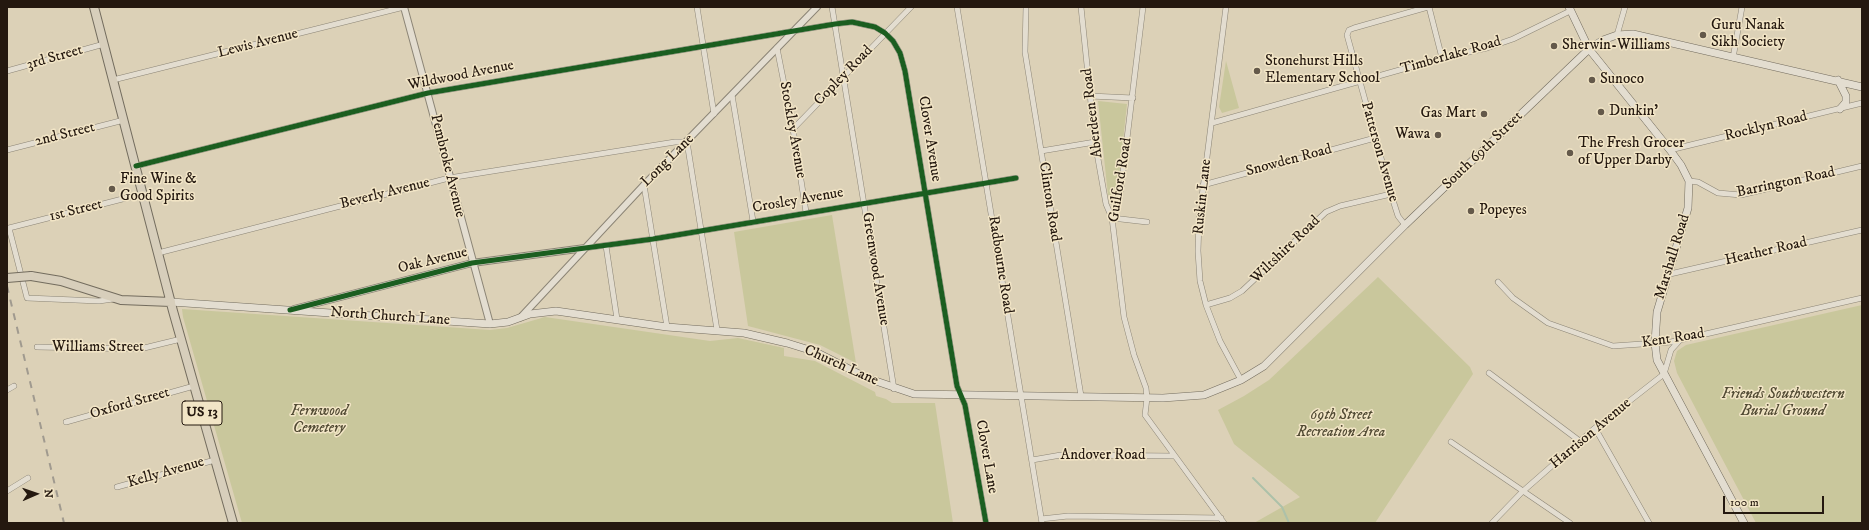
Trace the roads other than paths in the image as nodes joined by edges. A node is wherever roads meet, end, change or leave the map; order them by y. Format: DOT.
graph roads {
  1 [pos="94,7"];
  2 [pos="404,7"];
  3 [pos="696,7"];
  4 [pos="817,7"];
  5 [pos="832,7"];
  6 [pos="911,7"];
  7 [pos="957,7"];
  8 [pos="1026,7"];
  9 [pos="1081,7"];
  10 [pos="1143,7"];
  11 [pos="1226,7"];
  12 [pos="1428,7"];
  13 [pos="1625,7"];
  14 [pos="1742,7"];
  15 [pos="1570,9"];
  16 [pos="835,24"];
  17 [pos="794,30"];
  18 [pos="886,33"];
  19 [pos="1617,35"];
  20 [pos="104,44"];
  21 [pos="703,45"];
  22 [pos="777,48"];
  23 [pos="1590,49"];
  24 [pos="1442,58"];
  25 [pos="1733,58"];
  26 [pos="7,71"];
  27 [pos="844,76"];
  28 [pos="113,80"];
  29 [pos="1838,80"];
  30 [pos="1359,82"];
  31 [pos="1862,87"];
  32 [pos="428,93"];
  33 [pos="732,95"];
  34 [pos="1090,96"];
  35 [pos="1133,98"];
  36 [pos="1862,103"];
  37 [pos="1840,109"];
  38 [pos="714,114"];
  39 [pos="124,120"];
  40 [pos="1212,123"];
  41 [pos="793,129"];
  42 [pos="1375,138"];
  43 [pos="688,142"];
  44 [pos="1095,142"];
  45 [pos="7,150"];
  46 [pos="1670,150"];
  47 [pos="1041,151"];
  48 [pos="136,166"];
  49 [pos="1862,166"];
  50 [pos="449,178"];
  51 [pos="1016,178"];
  52 [pos="1689,182"];
  53 [pos="987,183"];
  54 [pos="644,185"];
  55 [pos="1203,185"];
  56 [pos="926,193"];
  57 [pos="142,194"];
  58 [pos="1391,194"];
  59 [pos="865,202"];
  60 [pos="806,212"];
  61 [pos="1112,218"];
  62 [pos="753,221"];
  63 [pos="1147,222"];
  64 [pos="1405,225"];
  65 [pos="702,230"];
  66 [pos="1862,230"];
  67 [pos="653,239"];
  68 [pos="606,246"];
  69 [pos="585,248"];
  70 [pos="158,253"];
  71 [pos="472,264"];
  72 [pos="1670,274"];
  73 [pos="7,278"];
  74 [pos="1498,282"];
  75 [pos="116,298"];
  76 [pos="1862,298"];
  77 [pos="171,302"];
  78 [pos="1206,306"];
  79 [pos="290,310"];
  80 [pos="520,317"];
  81 [pos="617,319"];
  82 [pos="490,324"];
  83 [pos="667,327"];
  84 [pos="717,330"];
  85 [pos="181,339"];
  86 [pos="1681,340"];
  87 [pos="1655,343"];
  88 [pos="37,348"];
  89 [pos="1489,373"];
  90 [pos="1664,374"];
  91 [pos="1241,380"];
  92 [pos="14,386"];
  93 [pos="194,386"];
  94 [pos="894,389"];
  95 [pos="7,390"];
  96 [pos="961,395"];
  97 [pos="1022,396"];
  98 [pos="1081,396"];
  99 [pos="1147,398"];
  100 [pos="66,422"];
  101 [pos="1595,428"];
  102 [pos="1451,442"];
  103 [pos="1581,442"];
  104 [pos="1174,456"];
  105 [pos="215,460"];
  106 [pos="1032,460"];
  107 [pos="28,478"];
  108 [pos="117,487"];
  109 [pos="7,491"];
  110 [pos="1522,492"];
  111 [pos="1220,518"];
  112 [pos="1042,521"];
  113 [pos="233,523"];
  114 [pos="986,523"];
  115 [pos="1224,523"];
  116 [pos="1492,523"];
  117 [pos="1570,523"];
  118 [pos="1649,523"];
  119 [pos="1744,523"];
  1 -- 20 [label="main road"];
  2 -- 28 [label="street, Lewis Avenue"];
  2 -- 32 [label="street, Pembroke Avenue"];
  3 -- 21 [label="street"];
  4 -- 17 [label="street, Long Lane"];
  5 -- 16 [label="street, Greenwood Avenue"];
  6 -- 18 [label="street, Copley Road"];
  7 -- 53 [label="street, Radbourne Road"];
  8 -- 47 [label="street, Clinton Road"];
  9 -- 34 [label="street, Aberdeen Road"];
  10 -- 35 [label="street, Guilford Road"];
  11 -- 40 [label="street, Ruskin Lane"];
  12 -- 24 [label="street"];
  12 -- 30 [label="street, Patterson Avenue"];
  13 -- 19 [label="street"];
  14 -- 25 [label="street"];
  15 -- 23 [label="main road, Marshall Road"];
  15 -- 24 [label="street, Timberlake Road"];
  16 -- 17 [label="street"];
  16 -- 18 [label="street"];
  16 -- 27 [label="street, Greenwood Avenue"];
  17 -- 21 [label="street, Wildwood Avenue"];
  17 -- 22 [label="street, Long Lane"];
  18 -- 27 [label="street, Copley Road"];
  18 -- 56 [label="street, Clover Avenue"];
  19 -- 23 [label="main road, South 69th Street"];
  19 -- 25 [label="main road, South 69th Street"];
  20 -- 26 [label="street, 3rd Street"];
  20 -- 28 [label="main road"];
  21 -- 32 [label="street, Wildwood Avenue"];
  21 -- 38 [label="street"];
  22 -- 33 [label="street, Long Lane"];
  22 -- 41 [label="street, Stockley Avenue"];
  23 -- 46 [label="main road, Marshall Road"];
  23 -- 64 [label="main road, South 69th Street"];
  24 -- 30 [label="street, Timberlake Road"];
  25 -- 29 [label="main road, South 69th Street"];
  27 -- 41 [label="street, Copley Road"];
  27 -- 59 [label="street, Greenwood Avenue"];
  28 -- 39 [label="main road"];
  29 -- 31 [label="main road, South 69th Street"];
  29 -- 37 [label="main road"];
  30 -- 40 [label="street, Timberlake Road"];
  30 -- 42 [label="street, Patterson Avenue"];
  32 -- 48 [label="street, Wildwood Avenue"];
  32 -- 50 [label="street, Pembroke Avenue"];
  33 -- 38 [label="street, Long Lane"];
  33 -- 62 [label="street"];
  34 -- 35 [label="street"];
  34 -- 44 [label="street, Aberdeen Road"];
  35 -- 61 [label="street, Guilford Road"];
  36 -- 37 [label="street, Rocklyn Road"];
  37 -- 46 [label="street, Rocklyn Road"];
  38 -- 43 [label="street, Long Lane"];
  39 -- 45 [label="street, 2nd Street"];
  39 -- 48 [label="main road"];
  40 -- 55 [label="street, Ruskin Lane"];
  41 -- 60 [label="street, Stockley Avenue"];
  42 -- 55 [label="street, Snowden Road"];
  42 -- 58 [label="street, Patterson Avenue"];
  43 -- 50 [label="street, Beverly Avenue"];
  43 -- 54 [label="street, Long Lane"];
  43 -- 65 [label="street"];
  44 -- 47 [label="street"];
  44 -- 61 [label="street, Aberdeen Road"];
  46 -- 52 [label="main road, Marshall Road"];
  47 -- 98 [label="street, Clinton Road"];
  48 -- 57 [label="main road"];
  49 -- 52 [label="street, Barrington Road"];
  50 -- 70 [label="street, Beverly Avenue"];
  50 -- 71 [label="street, Pembroke Avenue"];
  51 -- 53 [label="street, Crosley Avenue"];
  52 -- 72 [label="main road, Marshall Road"];
  53 -- 56 [label="street, Crosley Avenue"];
  53 -- 97 [label="street, Radbourne Road"];
  54 -- 67 [label="street"];
  54 -- 69 [label="street, Long Lane"];
  55 -- 78 [label="street, Ruskin Lane"];
  56 -- 59 [label="street, Crosley Avenue"];
  56 -- 96 [label="street, Clover Avenue"];
  57 -- 70 [label="main road"];
  57 -- 75 [label="street, 1st Street"];
  58 -- 64 [label="street, Patterson Avenue"];
  58 -- 78 [label="street, Wiltshire Road"];
  59 -- 60 [label="street, Crosley Avenue"];
  59 -- 94 [label="street, Greenwood Avenue"];
  60 -- 62 [label="street, Crosley Avenue"];
  61 -- 63 [label="street"];
  61 -- 99 [label="street, Guilford Road"];
  62 -- 65 [label="street, Crosley Avenue"];
  64 -- 91 [label="main road, South 69th Street"];
  65 -- 67 [label="street, Crosley Avenue"];
  65 -- 84 [label="street"];
  66 -- 72 [label="street, Heather Road"];
  67 -- 68 [label="street, Crosley Avenue"];
  67 -- 83 [label="street"];
  68 -- 69 [label="street, Crosley Avenue"];
  68 -- 81 [label="street"];
  69 -- 71 [label="street, Oak Avenue"];
  69 -- 80 [label="street, Long Lane"];
  70 -- 77 [label="main road"];
  71 -- 79 [label="street, Oak Avenue"];
  71 -- 82 [label="street, Pembroke Avenue"];
  72 -- 87 [label="main road, Marshall Road"];
  73 -- 75 [label="main road, bridge"];
  74 -- 87 [label="street, Kent Road"];
  75 -- 77 [label="main road"];
  76 -- 86 [label="street, Kent Road"];
  77 -- 79 [label="main road, North Church Lane"];
  77 -- 85 [label="main road, US 13"];
  78 -- 91 [label="street, Ruskin Lane"];
  79 -- 82 [label="main road, North Church Lane"];
  80 -- 81 [label="main road, Church Lane"];
  80 -- 82 [label="main road, Church Lane"];
  81 -- 83 [label="main road, Church Lane"];
  83 -- 84 [label="main road, Church Lane"];
  84 -- 94 [label="main road, Church Lane"];
  85 -- 88 [label="street, Williams Street"];
  85 -- 93 [label="main road, US 13"];
  86 -- 87 [label="street, Kent Road"];
  86 -- 90 [label="street"];
  87 -- 90 [label="main road, Marshall Road"];
  89 -- 103 [label="street"];
  90 -- 101 [label="street, Harrison Avenue"];
  90 -- 119 [label="main road, Marshall Road"];
  91 -- 99 [label="main road, South 69th Street"];
  92 -- 95 [label="street"];
  93 -- 100 [label="street, Oxford Street"];
  93 -- 105 [label="main road, US 13"];
  94 -- 96 [label="main road, Church Lane"];
  96 -- 97 [label="main road, Church Lane"];
  96 -- 114 [label="street, Clover Lane"];
  97 -- 98 [label="main road, Church Lane"];
  97 -- 106 [label="street, Radbourne Road"];
  98 -- 99 [label="main road, Church Lane"];
  99 -- 104 [label="street, Guilford Road"];
  101 -- 103 [label="street, Harrison Avenue"];
  101 -- 118 [label="street"];
  102 -- 110 [label="street"];
  103 -- 110 [label="street, Harrison Avenue"];
  104 -- 106 [label="street, Andover Road"];
  104 -- 111 [label="street, Guilford Road"];
  105 -- 108 [label="street, Kelly Avenue"];
  105 -- 113 [label="main road, US 13"];
  106 -- 112 [label="street, Radbourne Road"];
  107 -- 109 [label="street"];
  110 -- 116 [label="street, Harrison Avenue"];
  110 -- 117 [label="street"];
  111 -- 112 [label="street"];
  111 -- 115 [label="street, Guilford Road"];
}
